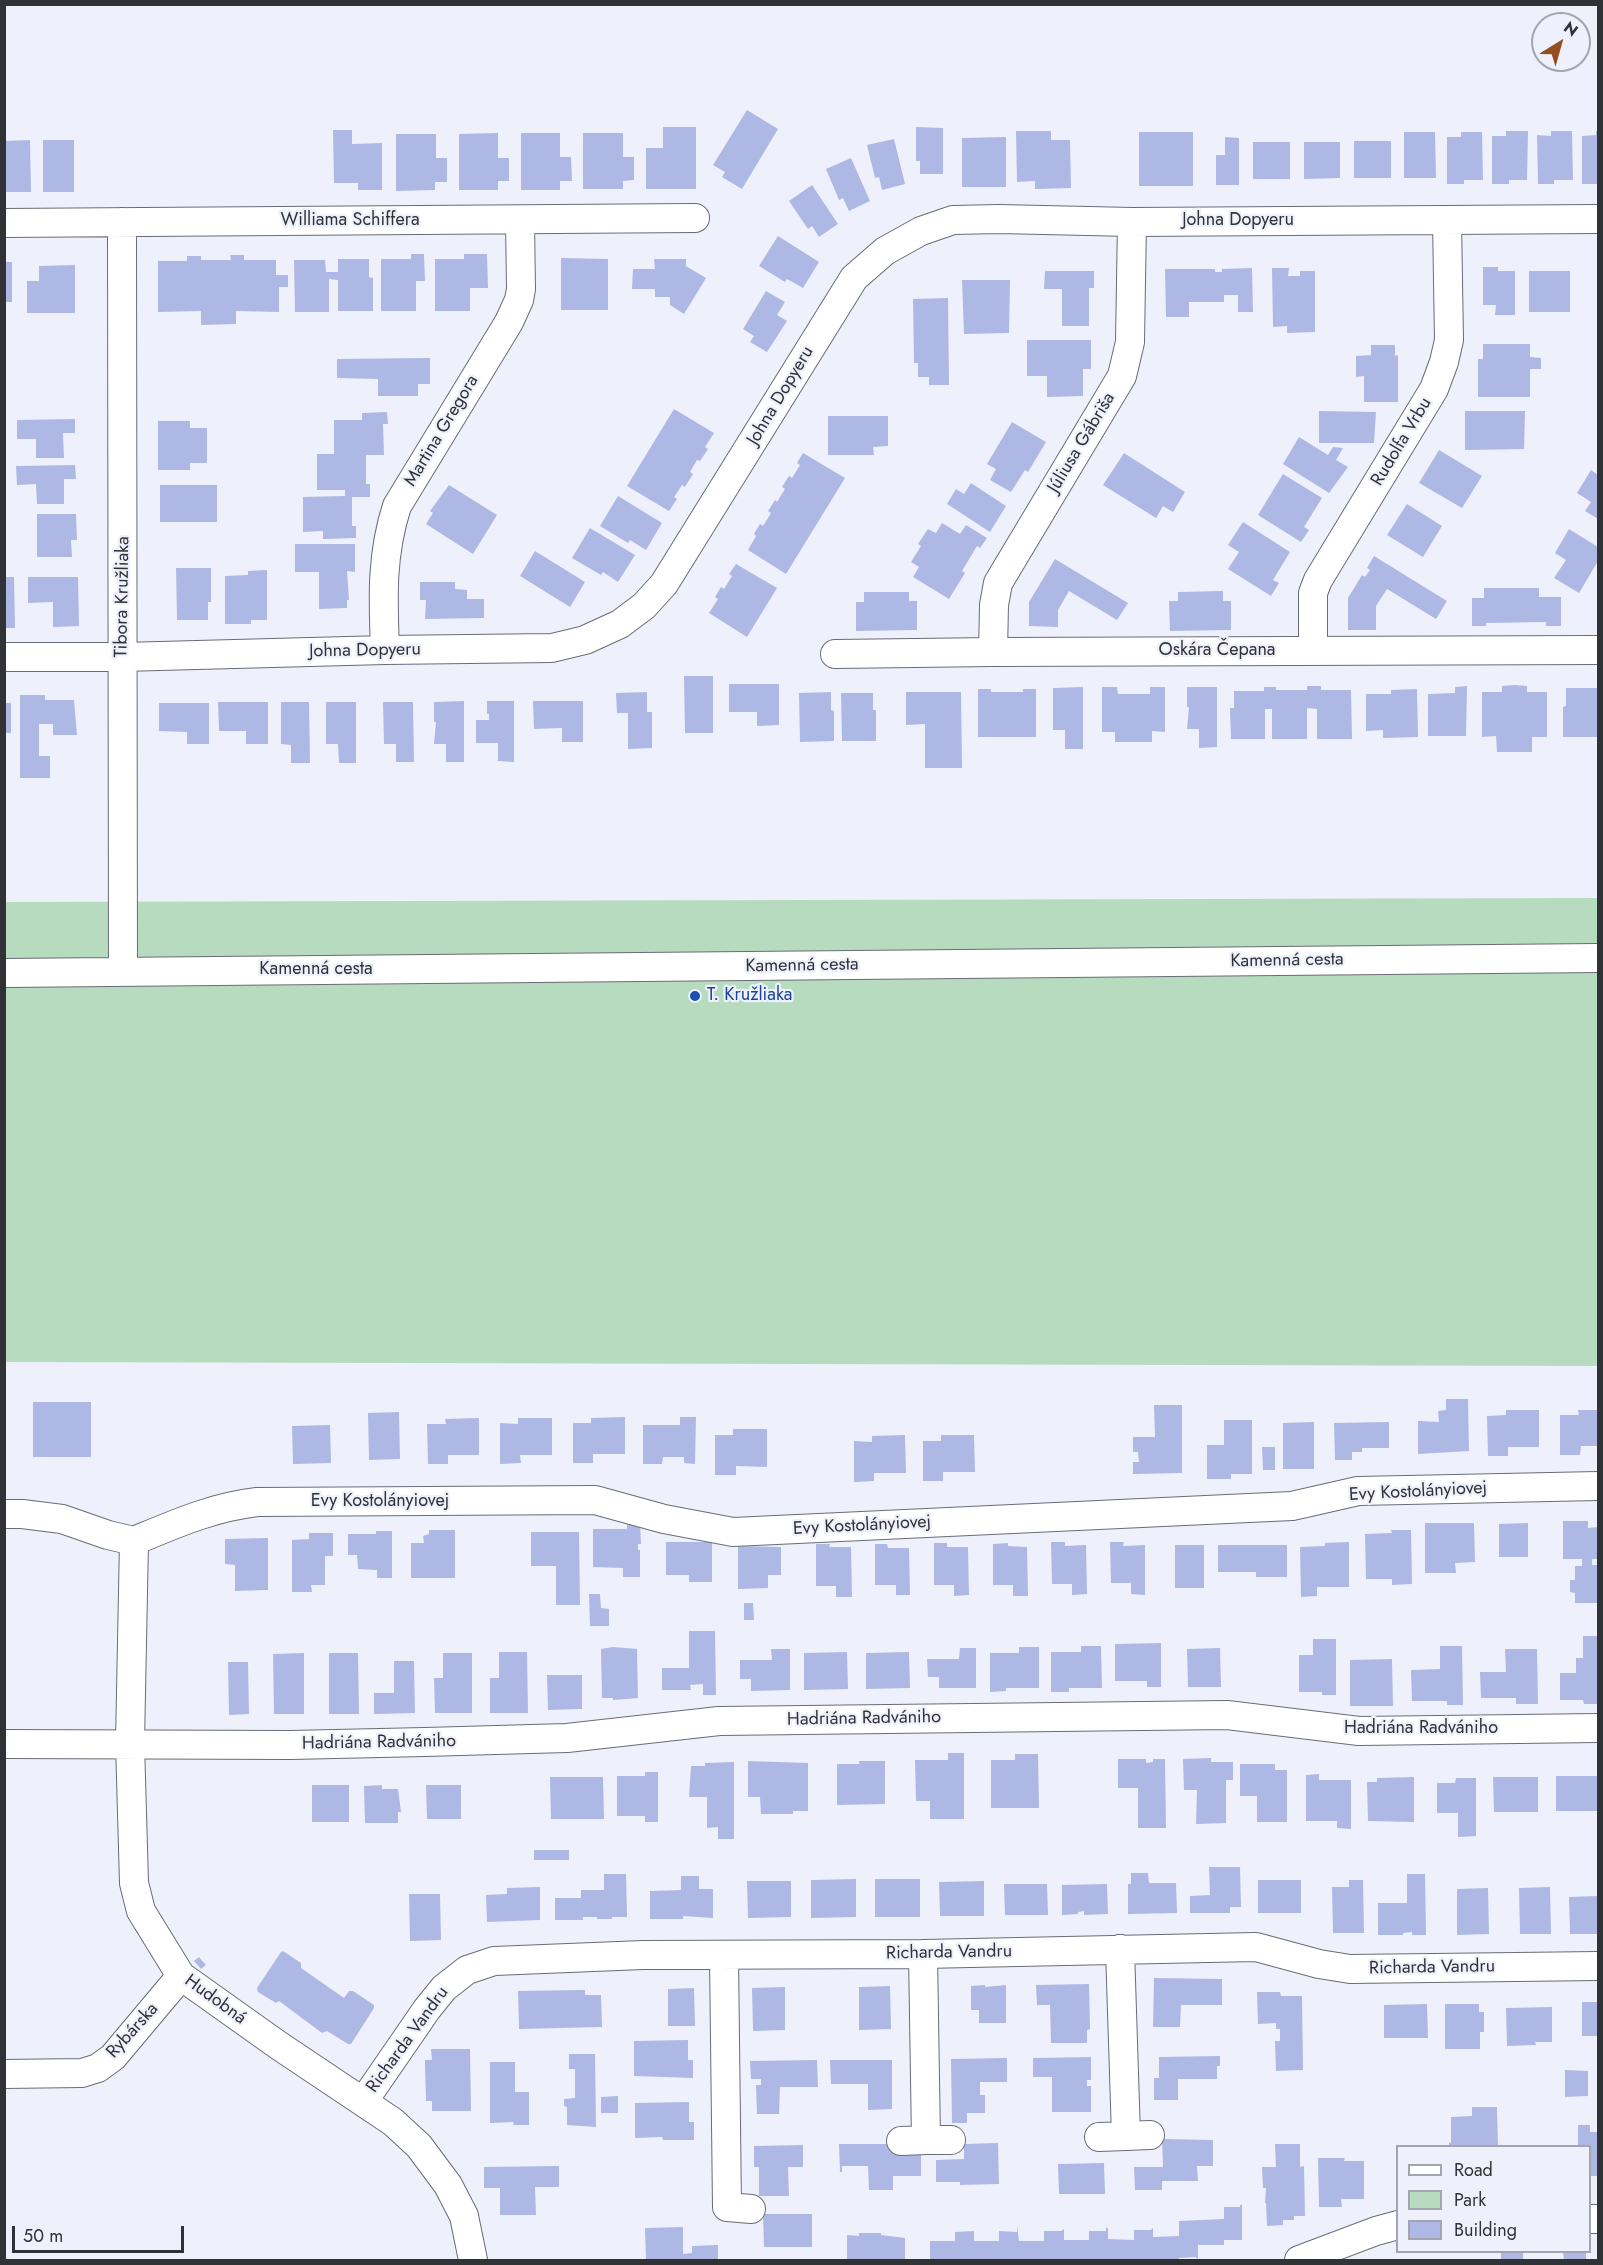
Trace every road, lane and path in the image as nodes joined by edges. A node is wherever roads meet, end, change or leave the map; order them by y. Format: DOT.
graph roads {
  1 [pos="695,218"];
  2 [pos="1599,219"];
  3 [pos="520,220"];
  4 [pos="1447,220"];
  5 [pos="122,222"];
  6 [pos="1132,222"];
  7 [pos="4,223"];
  8 [pos="385,650"];
  9 [pos="1599,650"];
  10 [pos="1313,651"];
  11 [pos="993,652"];
  12 [pos="835,654"];
  13 [pos="4,657"];
  14 [pos="122,657"];
  15 [pos="1599,957"];
  16 [pos="123,972"];
  17 [pos="4,973"];
  18 [pos="1599,1486"];
  19 [pos="4,1514"];
  20 [pos="134,1541"];
  21 [pos="1599,1728"];
  22 [pos="130,1743"];
  23 [pos="4,1744"];
  24 [pos="1120,1949"];
  25 [pos="923,1954"];
  26 [pos="724,1956"];
  27 [pos="1599,1966"];
  28 [pos="181,1976"];
  29 [pos="4,2074"];
  30 [pos="363,2102"];
  31 [pos="1125,2136"];
  32 [pos="926,2140"];
  33 [pos="727,2208"];
  34 [pos="1396,2226"];
  35 [pos="473,2260"];
  36 [pos="1299,2260"];
  1 -- 3 [label="street, Williama Schiffera"];
  2 -- 4 [label="street, Johna Dopyeru"];
  3 -- 5 [label="street, Williama Schiffera"];
  3 -- 8 [label="street, Martina Gregora"];
  4 -- 6 [label="street, Johna Dopyeru"];
  4 -- 10 [label="street, Rudolfa Vrbu"];
  5 -- 7 [label="street, Williama Schiffera"];
  5 -- 14 [label="street, Tibora Kružliaka"];
  6 -- 8 [label="street, Johna Dopyeru"];
  6 -- 11 [label="street, Júliusa Gábriša"];
  8 -- 14 [label="street, Johna Dopyeru"];
  9 -- 10 [label="street, Oskára Čepana"];
  10 -- 11 [label="street, Oskára Čepana"];
  11 -- 12 [label="street, Oskára Čepana"];
  13 -- 14 [label="street, Johna Dopyeru"];
  14 -- 16 [label="street, Tibora Kružliaka"];
  15 -- 16 [label="street, Kamenná cesta"];
  16 -- 17 [label="street, Kamenná cesta"];
  18 -- 20 [label="street, Evy Kostolányiovej"];
  19 -- 20 [label="street"];
  20 -- 22 [label="street, Hudobná"];
  21 -- 22 [label="street, Hadriána Radvániho"];
  22 -- 23 [label="street, Hadriána Radvániho"];
  22 -- 28 [label="street, Hudobná"];
  24 -- 25 [label="street, Richarda Vandru"];
  24 -- 27 [label="street, Richarda Vandru"];
  24 -- 31 [label="street"];
  25 -- 26 [label="street, Richarda Vandru"];
  25 -- 32 [label="street"];
  26 -- 30 [label="street, Richarda Vandru"];
  26 -- 33 [label="street"];
  28 -- 29 [label="street, Rybárska"];
  28 -- 30 [label="street, Hudobná"];
  30 -- 35 [label="street, Hudobná"];
  34 -- 36 [label="street"];
}
